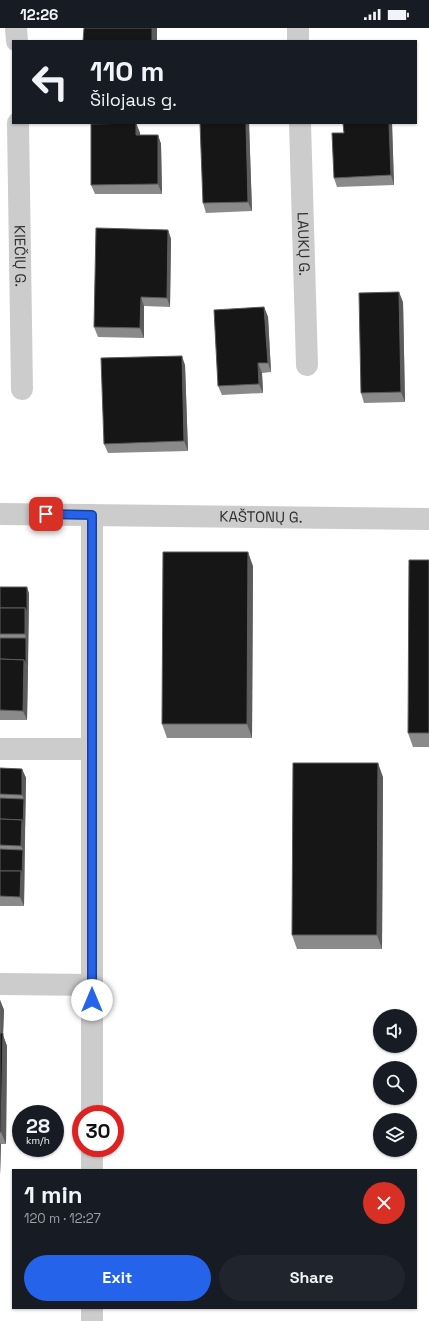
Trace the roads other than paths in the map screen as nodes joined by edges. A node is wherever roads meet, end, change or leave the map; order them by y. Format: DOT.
graph roads {
  1 [pos="16,28"];
  2 [pos="298,28"];
  3 [pos="17,40"];
  4 [pos="298,40"];
  5 [pos="18,124"];
  6 [pos="300,124"];
  7 [pos="307,365"];
  8 [pos="22,389"];
  9 [pos="0,514"];
  10 [pos="92,515"];
  11 [pos="429,519"];
  12 [pos="0,749"];
  13 [pos="92,749"];
  14 [pos="0,984"];
  15 [pos="92,985"];
  16 [pos="92,1105"];
  17 [pos="92,1157"];
  18 [pos="92,1169"];
  19 [pos="92,1309"];
  20 [pos="92,1321"];
  1 -- 3 [label="street"];
  2 -- 4 [label="street"];
  5 -- 8 [label="street, KIEČIŲ G."];
  6 -- 7 [label="street, LAUKŲ G."];
  9 -- 10 [label="street, KAŠTONŲ G."];
  10 -- 11 [label="street, KAŠTONŲ G."];
  10 -- 13 [label="street"];
  12 -- 13 [label="street"];
  13 -- 15 [label="street"];
  14 -- 15 [label="street"];
  15 -- 16 [label="street"];
  17 -- 18 [label="street"];
  19 -- 20 [label="street"];
}
